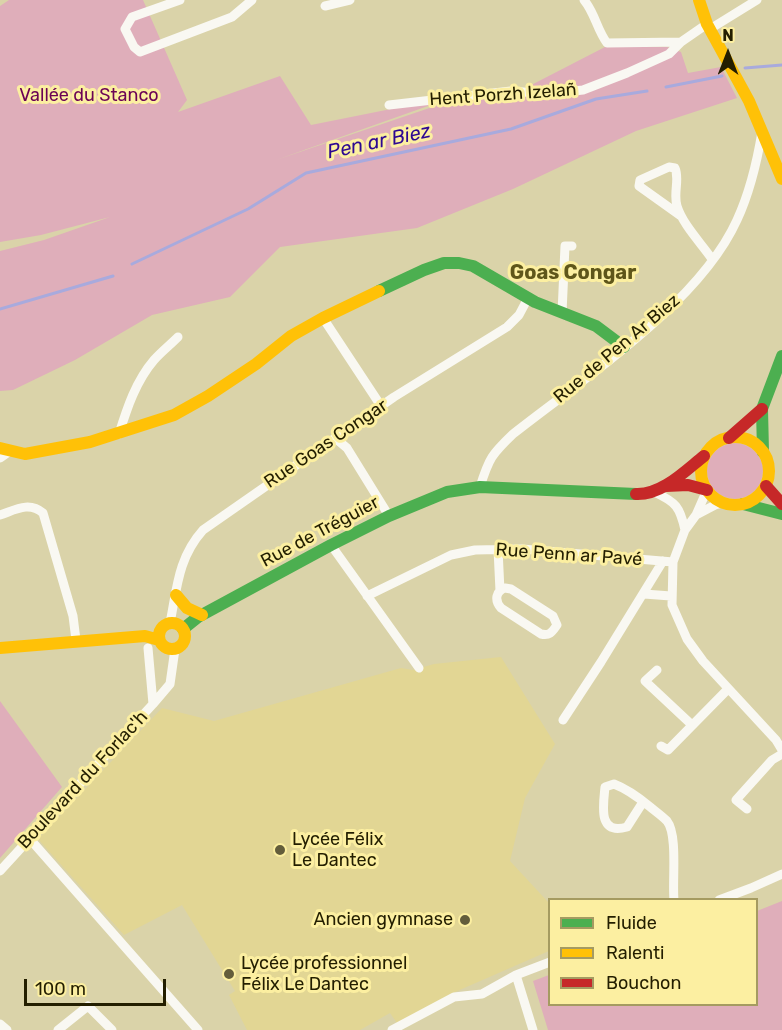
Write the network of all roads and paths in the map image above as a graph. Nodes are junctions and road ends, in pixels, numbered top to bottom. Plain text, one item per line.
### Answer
1 (180, 0) edge
2 (252, 0) edge
3 (350, 0) edge
4 (584, 0) edge
5 (699, 0) edge
6 (757, 0) edge
7 (325, 6) dead end
8 (709, 27) junction
9 (681, 42) junction
10 (389, 105) dead end
11 (762, 132) junction
12 (782, 179) edge
13 (681, 216) junction
14 (572, 246) dead end
15 (712, 259) junction
16 (528, 298) junction
17 (562, 312) junction
18 (323, 318) junction
19 (178, 337) dead end
20 (624, 347) junction
21 (782, 356) edge
22 (381, 406) junction
23 (762, 409) junction
24 (119, 434) junction
25 (334, 438) junction
26 (729, 438) junction
27 (3, 452) edge
28 (763, 452) junction
29 (704, 456) junction
30 (766, 486) junction
31 (480, 487) junction
32 (659, 489) junction
33 (707, 490) junction
34 (723, 503) junction
35 (743, 504) junction
36 (782, 504) edge
37 (782, 514) edge
38 (0, 515) edge
39 (696, 515) junction
40 (389, 516) junction
41 (685, 530) junction
42 (331, 545) junction
43 (498, 549) junction
44 (668, 561) junction
45 (500, 591) junction
46 (644, 594) junction
47 (176, 595) junction
48 (367, 596) junction
49 (671, 596) junction
50 (202, 615) junction
51 (170, 623) junction
52 (183, 628) junction
53 (76, 640) junction
54 (159, 640) junction
55 (0, 648) edge
56 (148, 648) dead end
57 (175, 649) junction
58 (419, 668) dead end
59 (657, 670) dead end
60 (728, 689) junction
61 (153, 704) dead end
62 (563, 720) dead end
63 (692, 724) junction
64 (661, 746) dead end
65 (782, 752) edge
66 (643, 802) junction
67 (747, 809) dead end
68 (29, 838) junction
69 (0, 871) edge
70 (782, 874) edge
71 (674, 898) edge
72 (724, 898) edge
73 (548, 962) edge
74 (516, 975) junction
75 (0, 1024) edge
76 (7, 1030) edge
77 (60, 1030) edge
78 (112, 1030) edge
79 (198, 1030) edge
80 (392, 1030) edge
81 (533, 1030) edge

1 - 2 street
3 - 7 street
4 - 9 street
5 - 8 main road
6 - 8 street, Hent Porzh Izelañ
8 - 9 street, Hent Porzh Izelañ
8 - 11 main road
9 - 10 street, Hent Porzh Izelañ
11 - 12 main road
11 - 15 street, Rue de Pen Ar Biez
13 - 13 street
13 - 15 street
14 - 17 street
15 - 20 street, Rue de Pen Ar Biez
16 - 17 main road
16 - 18 main road
16 - 22 street, Rue Goas Congar
17 - 20 main road
18 - 22 street
18 - 24 main road
19 - 24 street
20 - 31 street, Rue de Pen Ar Biez
21 - 23 main road
22 - 25 street, Rue Goas Congar
23 - 26 main road
23 - 28 main road
24 - 27 main road
25 - 40 street
25 - 47 street, Rue Goas Congar
26 - 28 main road
26 - 29 main road
28 - 30 main road
29 - 32 main road
29 - 33 main road
30 - 35 main road
30 - 36 main road
31 - 32 main road, Rue de Tréguier
31 - 40 main road, Rue de Tréguier
32 - 33 main road, Rue de Tréguier
32 - 41 street
33 - 34 main road
33 - 39 street
34 - 35 main road
34 - 39 street
35 - 37 main road
38 - 53 street
39 - 41 street
40 - 42 main road, Rue de Tréguier
41 - 44 street
42 - 48 street
42 - 50 main road, Rue de Tréguier
43 - 44 street, Rue Penn ar Pavé
43 - 45 street
43 - 48 street, Rue Penn ar Pavé
44 - 46 street
44 - 49 street
45 - 45 street
46 - 49 street
46 - 62 street
47 - 50 main road
47 - 51 street, Rue Goas Congar
48 - 58 street
49 - 60 street
50 - 52 main road, Rue de Tréguier
51 - 52 main road
51 - 54 main road
52 - 57 main road
53 - 54 main road
53 - 55 main road
54 - 57 main road
56 - 68 street, Boulevard du Forlac'h
57 - 61 street, Boulevard du Forlac'h
59 - 63 street
60 - 63 street
60 - 65 street
63 - 64 street
65 - 67 street
66 - 66 street
66 - 71 street
68 - 69 street, Boulevard du Forlac'h
68 - 79 street
70 - 72 street
73 - 74 street
74 - 80 street
74 - 81 street
75 - 76 street
77 - 78 street

